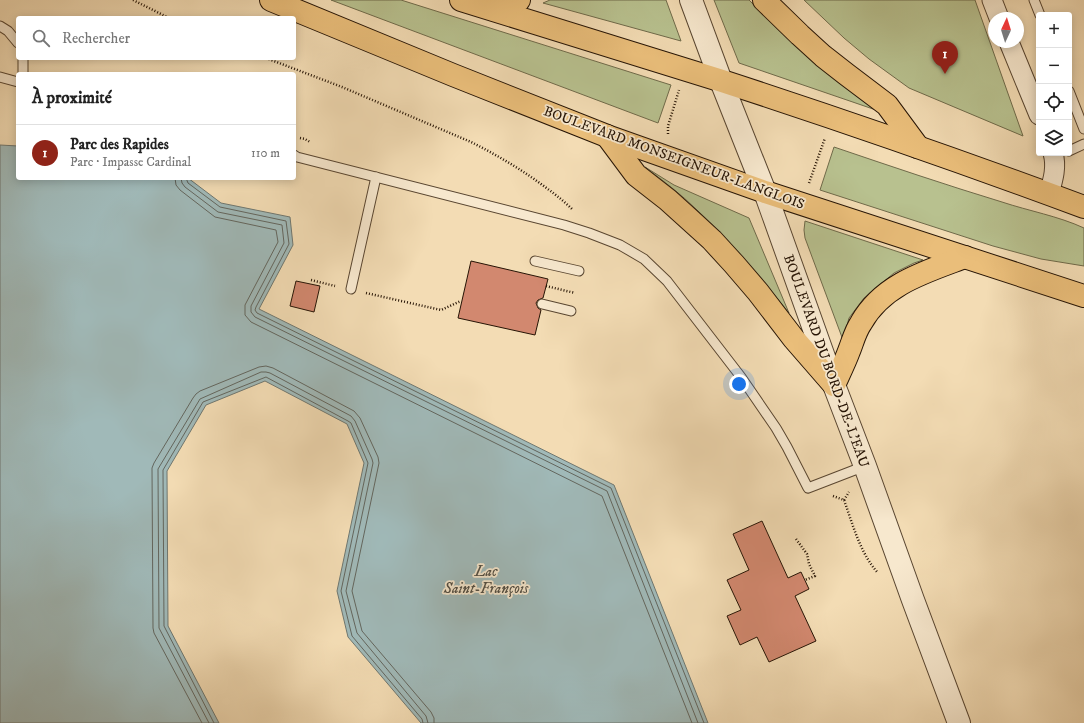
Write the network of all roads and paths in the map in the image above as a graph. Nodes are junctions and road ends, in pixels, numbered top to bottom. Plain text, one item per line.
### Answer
1 (133, 0) edge
2 (271, 0) edge
3 (461, 0) edge
4 (519, 0) edge
5 (692, 0) edge
6 (764, 0) edge
7 (992, 0) edge
8 (1034, 0) edge
9 (495, 10) junction
10 (997, 12) edge
11 (1039, 12) edge
12 (165, 16) edge
13 (0, 26) edge
14 (16, 41) edge
15 (1011, 48) edge
16 (23, 60) edge
17 (271, 60) edge
18 (23, 72) edge
19 (0, 77) edge
20 (16, 81) edge
21 (721, 81) junction
22 (679, 90) dead end
23 (1072, 100) edge
24 (1036, 108) edge
25 (668, 126) dead end
26 (1084, 130) edge
27 (607, 136) junction
28 (823, 143) dead end
29 (1084, 144) edge
30 (918, 147) junction
31 (1072, 148) edge
32 (296, 156) edge
33 (1057, 156) edge
34 (376, 177) junction
35 (809, 184) dead end
36 (765, 192) junction
37 (1049, 194) junction
38 (1084, 207) edge
39 (576, 213) dead end
40 (965, 257) junction
41 (535, 261) dead end
42 (579, 271) dead end
43 (312, 280) dead end
44 (546, 286) dead end
45 (351, 289) junction
46 (575, 293) dead end
47 (1084, 296) edge
48 (462, 301) dead end
49 (542, 304) dead end
50 (572, 311) dead end
51 (834, 385) junction
52 (865, 466) junction
53 (808, 488) junction
54 (796, 539) dead end
55 (878, 574) dead end
56 (805, 580) dead end
57 (959, 723) edge

1 - 12 path
2 - 27 highway, BOULEVARD MONSEIGNEUR-LANGLOIS
3 - 9 highway
4 - 9 highway
5 - 21 street, BOULEVARD DU BORD-DE-L'EAU
6 - 30 highway
7 - 10 street
8 - 11 lane
9 - 21 highway
13 - 14 lane
15 - 24 street
16 - 18 lane
17 - 39 path
19 - 20 lane
21 - 30 highway
21 - 36 street, BOULEVARD DU BORD-DE-L'EAU
22 - 25 path
23 - 26 lane
27 - 36 highway, BOULEVARD MONSEIGNEUR-LANGLOIS
27 - 51 highway
28 - 35 path
29 - 31 lane
30 - 37 highway
32 - 34 lane
33 - 37 street
34 - 45 lane
34 - 53 lane
36 - 40 highway, BOULEVARD MONSEIGNEUR-LANGLOIS
36 - 51 street, BOULEVARD DU BORD-DE-L'EAU
37 - 38 highway
40 - 47 highway, BOULEVARD MONSEIGNEUR-LANGLOIS
40 - 51 highway
41 - 42 lane
43 - 45 path
44 - 46 path
45 - 48 path
49 - 50 lane
51 - 52 street, BOULEVARD DU BORD-DE-L'EAU
52 - 53 lane
52 - 57 street, BOULEVARD DU BORD-DE-L'EAU
53 - 55 path
54 - 56 path

